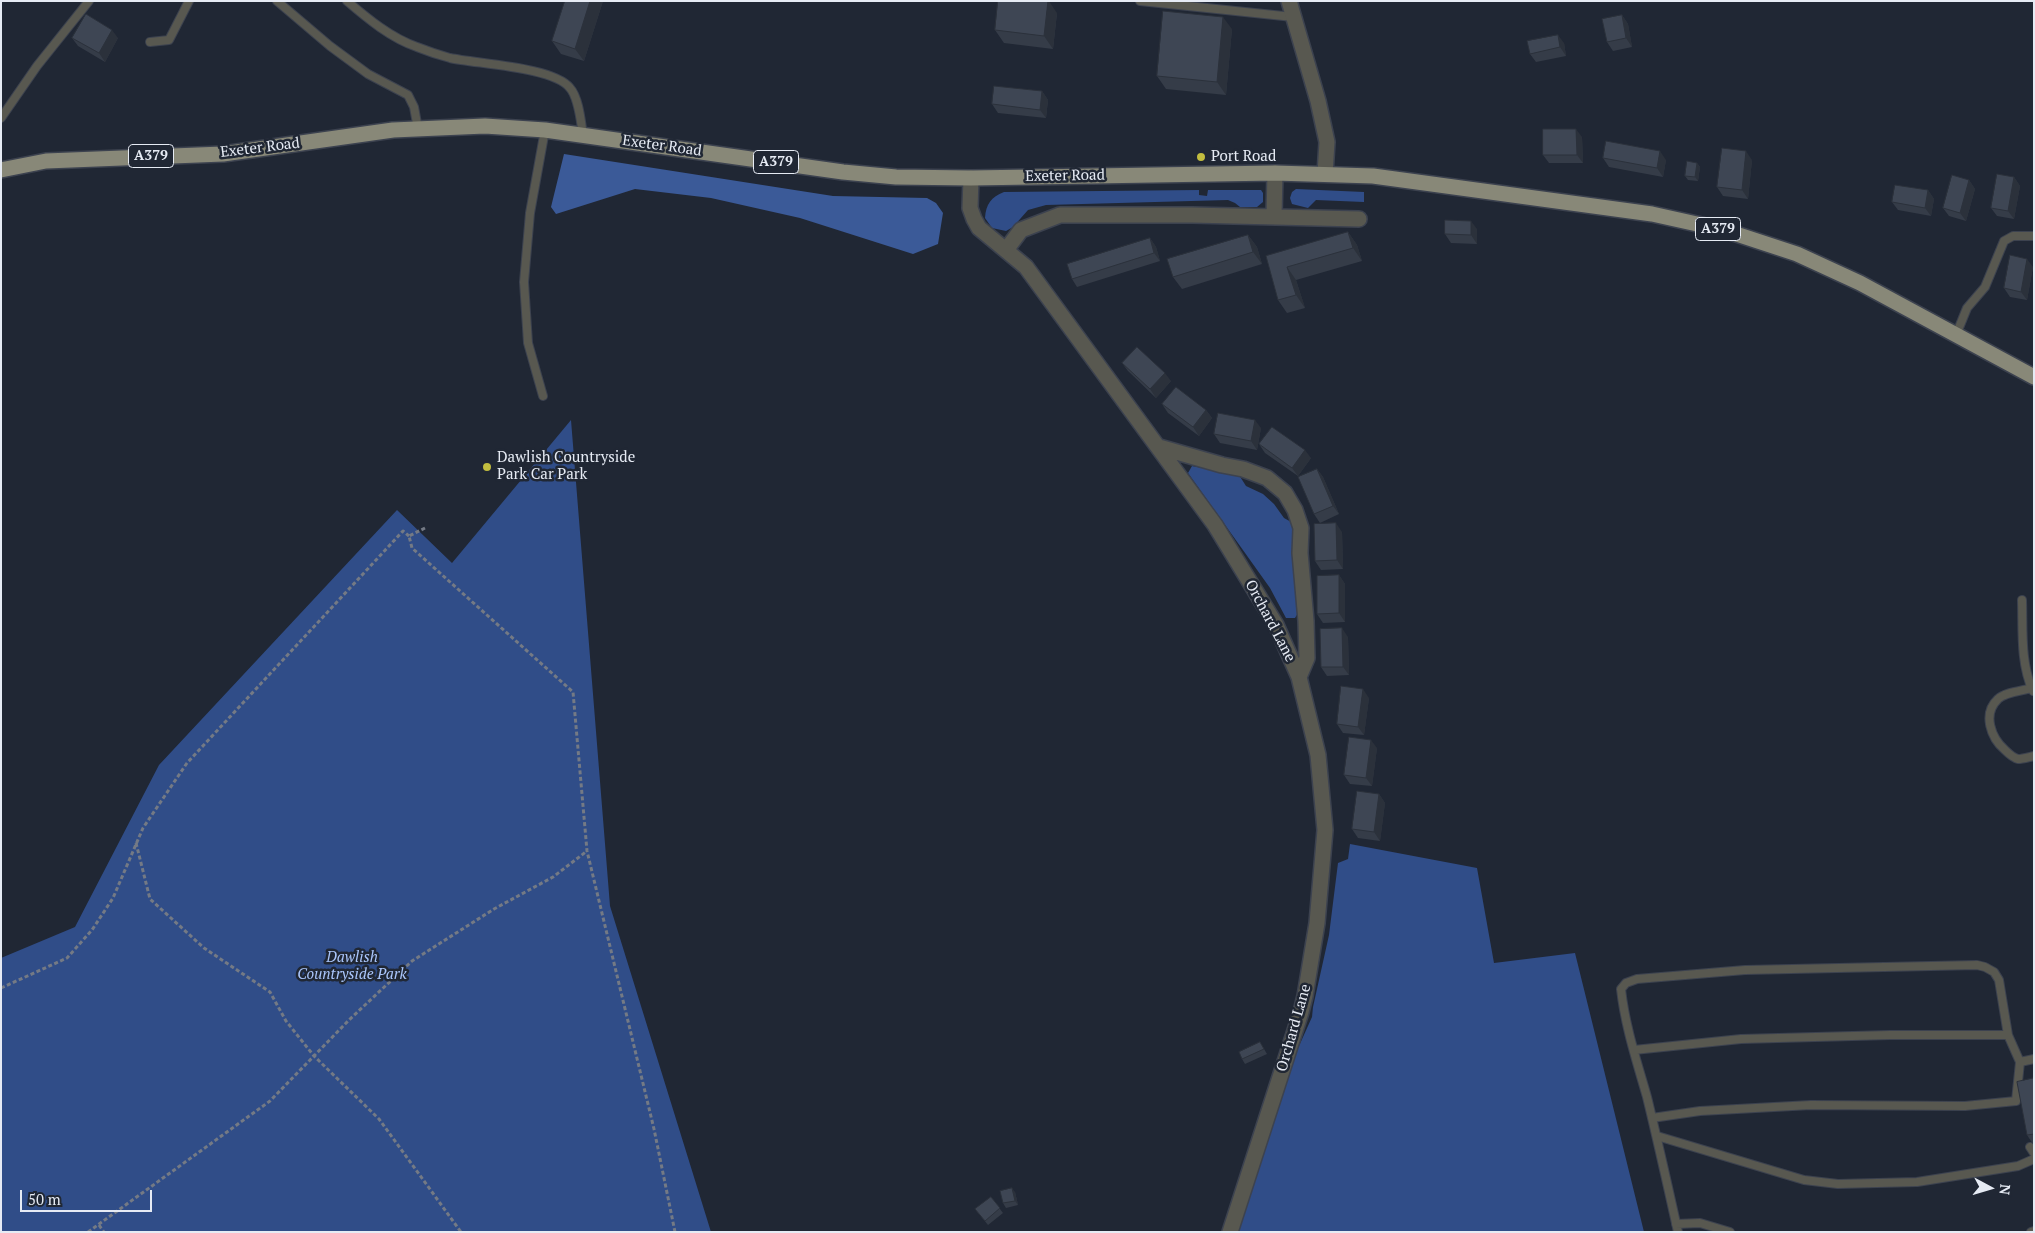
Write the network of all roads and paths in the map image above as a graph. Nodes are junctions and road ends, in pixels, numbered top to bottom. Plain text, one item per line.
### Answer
1 (89, 1) edge
2 (189, 1) edge
3 (277, 1) edge
4 (347, 1) edge
5 (1140, 1) edge
6 (1289, 1) edge
7 (1293, 17) junction
8 (150, 42) dead end
9 (1, 118) edge
10 (418, 129) junction
11 (545, 130) junction
12 (583, 136) junction
13 (1, 170) edge
14 (1275, 173) junction
15 (1325, 174) junction
16 (971, 178) junction
17 (1274, 216) junction
18 (1359, 219) dead end
19 (2034, 236) edge
20 (1006, 250) junction
21 (1956, 334) junction
22 (2034, 377) edge
23 (543, 396) dead end
24 (1159, 447) junction
25 (425, 528) dead end
26 (410, 536) junction
27 (2022, 600) dead end
28 (1299, 677) junction
29 (2033, 690) edge
30 (2034, 756) edge
31 (136, 843) junction
32 (587, 851) junction
33 (1, 988) edge
34 (2008, 1035) junction
35 (1634, 1050) junction
36 (314, 1056) junction
37 (2034, 1059) edge
38 (2020, 1062) junction
39 (1652, 1118) junction
40 (1657, 1136) junction
41 (2034, 1159) edge
42 (99, 1225) junction
43 (1677, 1228) edge
44 (88, 1232) edge
45 (104, 1232) edge
46 (461, 1232) edge
47 (675, 1232) edge
48 (1230, 1232) edge
49 (1730, 1232) edge

1 - 9 lane
2 - 8 lane
3 - 10 lane
4 - 12 lane
5 - 7 lane
6 - 7 street
7 - 15 street
10 - 11 main road, Exeter Road / A379
10 - 13 main road, Exeter Road / A379
11 - 12 main road, Exeter Road / A379
11 - 23 lane
12 - 16 main road, Exeter Road / A379
14 - 15 main road, Exeter Road / A379
14 - 16 main road, Exeter Road / A379
14 - 17 street
15 - 21 main road, A379
16 - 20 street, Orchard Lane
17 - 18 street
17 - 20 street
19 - 21 lane
20 - 24 street, Orchard Lane
21 - 22 main road, A379
24 - 28 street, Orchard Lane
24 - 28 street
25 - 26 path
26 - 31 path
26 - 32 path
27 - 29 lane
28 - 48 street, Orchard Lane
29 - 30 lane
31 - 33 path
31 - 36 path
32 - 36 path
32 - 47 path
34 - 35 lane
34 - 35 lane
34 - 38 lane
35 - 39 lane
36 - 42 path
36 - 46 path
37 - 38 lane
38 - 39 lane
39 - 40 lane
40 - 41 lane
40 - 43 lane
42 - 44 path
42 - 45 path
43 - 49 lane

